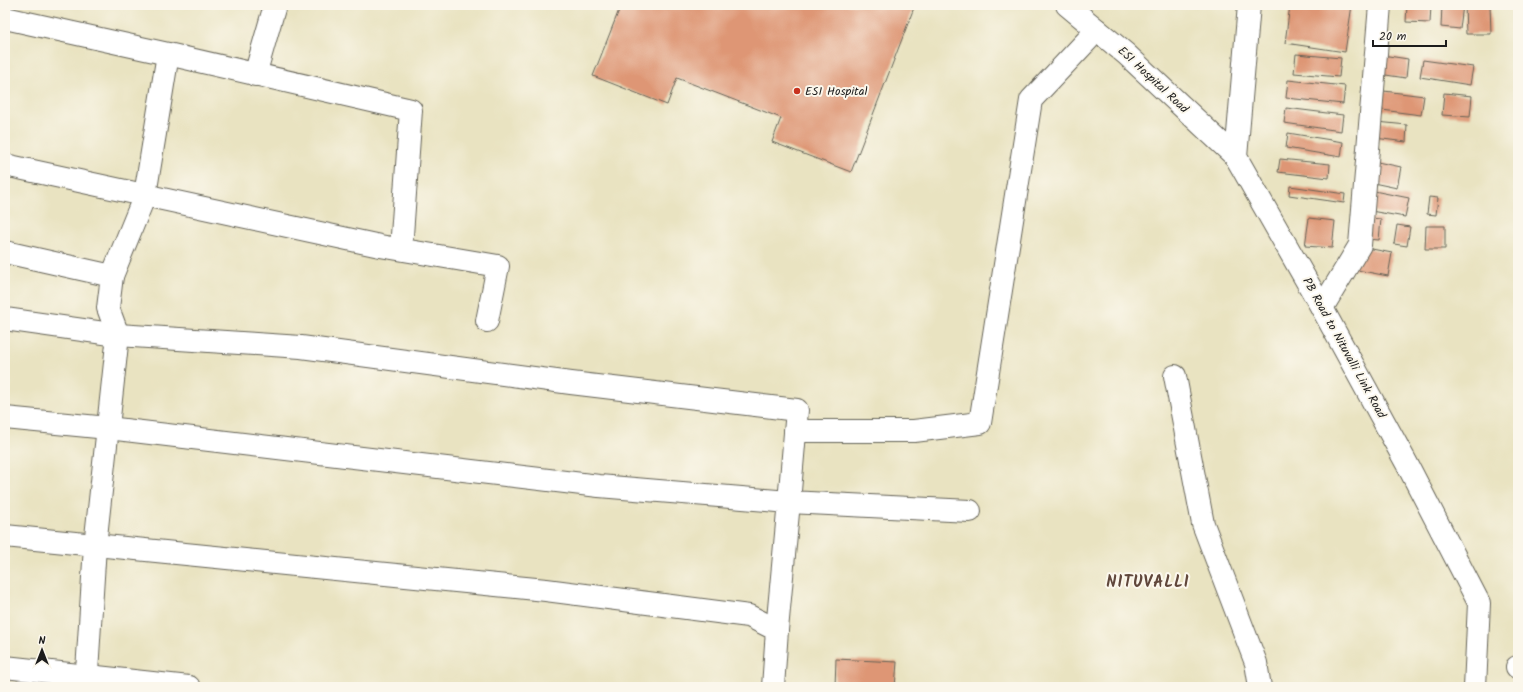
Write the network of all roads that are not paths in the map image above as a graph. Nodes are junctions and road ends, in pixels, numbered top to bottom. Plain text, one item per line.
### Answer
1 (275, 5) edge
2 (1067, 5) edge
3 (1249, 5) edge
4 (1380, 5) edge
5 (5, 18) edge
6 (1097, 30) junction
7 (168, 54) junction
8 (255, 75) junction
9 (1236, 157) junction
10 (5, 165) edge
11 (145, 195) junction
12 (401, 249) junction
13 (5, 252) edge
14 (112, 276) junction
15 (1322, 308) junction
16 (5, 319) edge
17 (487, 321) dead end
18 (118, 335) junction
19 (1175, 376) dead end
20 (5, 418) edge
21 (108, 428) junction
22 (795, 431) junction
23 (789, 502) junction
24 (970, 511) dead end
25 (5, 536) edge
26 (94, 546) junction
27 (777, 630) junction
28 (5, 667) edge
29 (87, 681) edge
30 (189, 687) edge
31 (773, 687) edge
32 (1260, 687) edge
33 (1475, 687) edge

1 - 8 street
2 - 6 street, ESI Hospital Road
3 - 9 street
4 - 15 street
5 - 7 street
6 - 9 street, ESI Hospital Road
6 - 22 street
7 - 8 street
7 - 11 street
8 - 12 street
9 - 15 street, PB Road to Nituvalli Link Road
10 - 11 street
11 - 12 street
11 - 14 street
12 - 17 street
13 - 14 street
14 - 18 street
15 - 33 street, PB Road to Nituvalli Link Road
16 - 18 street
18 - 21 street
18 - 22 street
19 - 32 street
20 - 21 street
21 - 23 street
21 - 26 street
22 - 23 street
23 - 24 street
23 - 27 street
25 - 26 street
26 - 27 street
26 - 29 street
27 - 31 street
28 - 29 street
29 - 30 street

